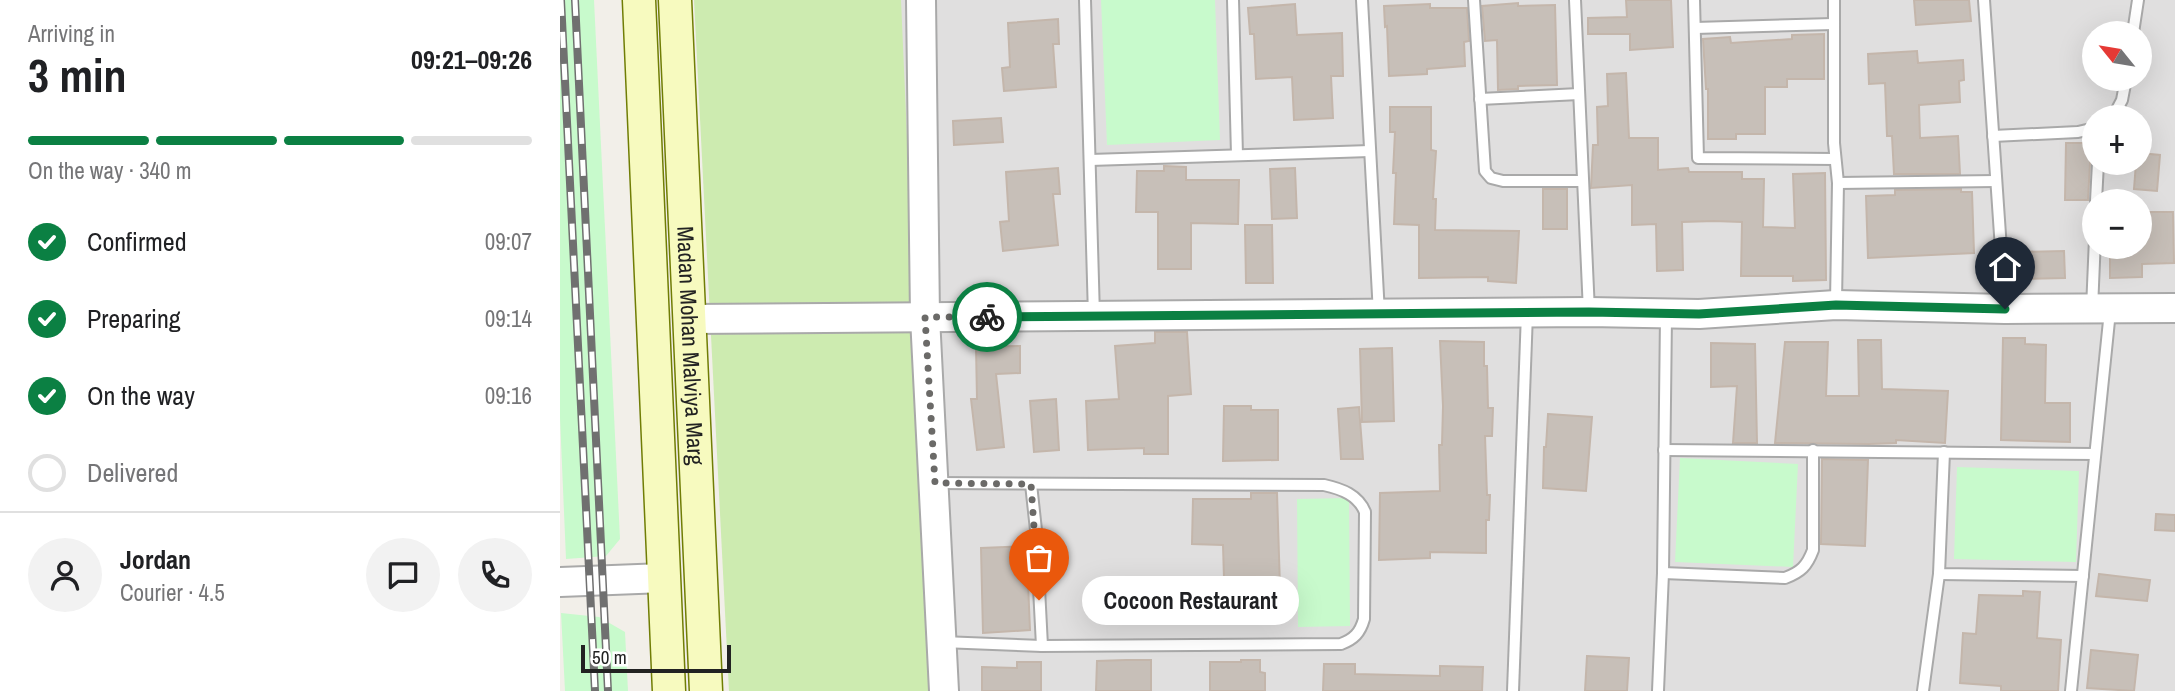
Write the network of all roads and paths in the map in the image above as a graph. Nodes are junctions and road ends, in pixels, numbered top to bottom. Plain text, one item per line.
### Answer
1 (639, 0) edge
2 (675, 0) edge
3 (921, 0) edge
4 (1085, 0) edge
5 (1233, 0) edge
6 (1362, 0) edge
7 (1474, 0) edge
8 (1575, 0) edge
9 (1694, 0) edge
10 (1834, 0) edge
11 (1984, 0) edge
12 (2138, 0) edge
13 (2135, 21) edge
14 (1833, 24) junction
15 (1695, 28) junction
16 (1579, 94) junction
17 (1480, 99) junction
18 (2082, 131) edge
19 (1993, 136) junction
20 (1370, 150) junction
21 (1237, 155) junction
22 (1835, 159) junction
23 (1090, 160) junction
24 (1583, 181) junction
25 (1996, 181) junction
26 (1838, 183) junction
27 (2097, 259) edge
28 (1836, 305) junction
29 (2101, 308) junction
30 (2175, 308) edge
31 (2005, 309) junction
32 (1589, 312) junction
33 (1527, 313) junction
34 (1379, 314) junction
35 (1666, 314) junction
36 (1094, 316) junction
37 (925, 317) junction
38 (689, 319) junction
39 (1664, 450) junction
40 (1814, 450) junction
41 (1944, 452) junction
42 (2095, 454) junction
43 (935, 483) junction
44 (1031, 484) junction
45 (1663, 573) junction
46 (1939, 574) junction
47 (2083, 576) junction
48 (664, 578) junction
49 (562, 582) edge
50 (940, 642) junction
51 (1042, 646) junction
52 (669, 691) edge
53 (706, 691) edge
54 (944, 691) edge
55 (1513, 691) edge
56 (1658, 691) edge
57 (1923, 691) edge
58 (2071, 691) edge

1 - 48 main road, Madan Mohan Malviya Marg
2 - 38 main road, Madan Mohan Malviya Marg
3 - 37 street
4 - 23 lane
5 - 21 lane
6 - 20 lane
7 - 17 lane
8 - 16 lane
9 - 15 lane
10 - 14 lane
11 - 19 lane
12 - 13 lane
14 - 15 lane
14 - 22 lane
15 - 22 lane
16 - 17 lane
16 - 24 lane
17 - 24 lane
18 - 19 lane
19 - 25 lane
20 - 21 lane
20 - 34 lane
21 - 23 lane
22 - 26 lane
23 - 36 lane
24 - 32 lane
25 - 26 lane
25 - 31 lane
26 - 28 lane
27 - 29 lane
28 - 31 street
28 - 35 street
29 - 30 street
29 - 31 street
29 - 42 lane
32 - 33 street
32 - 35 street
33 - 34 street
33 - 55 lane
34 - 36 street
35 - 39 lane
36 - 37 street
37 - 38 street
37 - 43 street
38 - 53 main road, Madan Mohan Malviya Marg
39 - 40 lane
39 - 45 lane
40 - 41 lane
40 - 45 lane
41 - 42 lane
41 - 46 lane
42 - 47 lane
43 - 44 lane
43 - 50 street
44 - 51 lane
44 - 51 lane
45 - 56 lane
46 - 47 lane
46 - 57 lane
47 - 58 lane
48 - 49 street
48 - 52 main road, Madan Mohan Malviya Marg
50 - 51 lane
50 - 54 street

